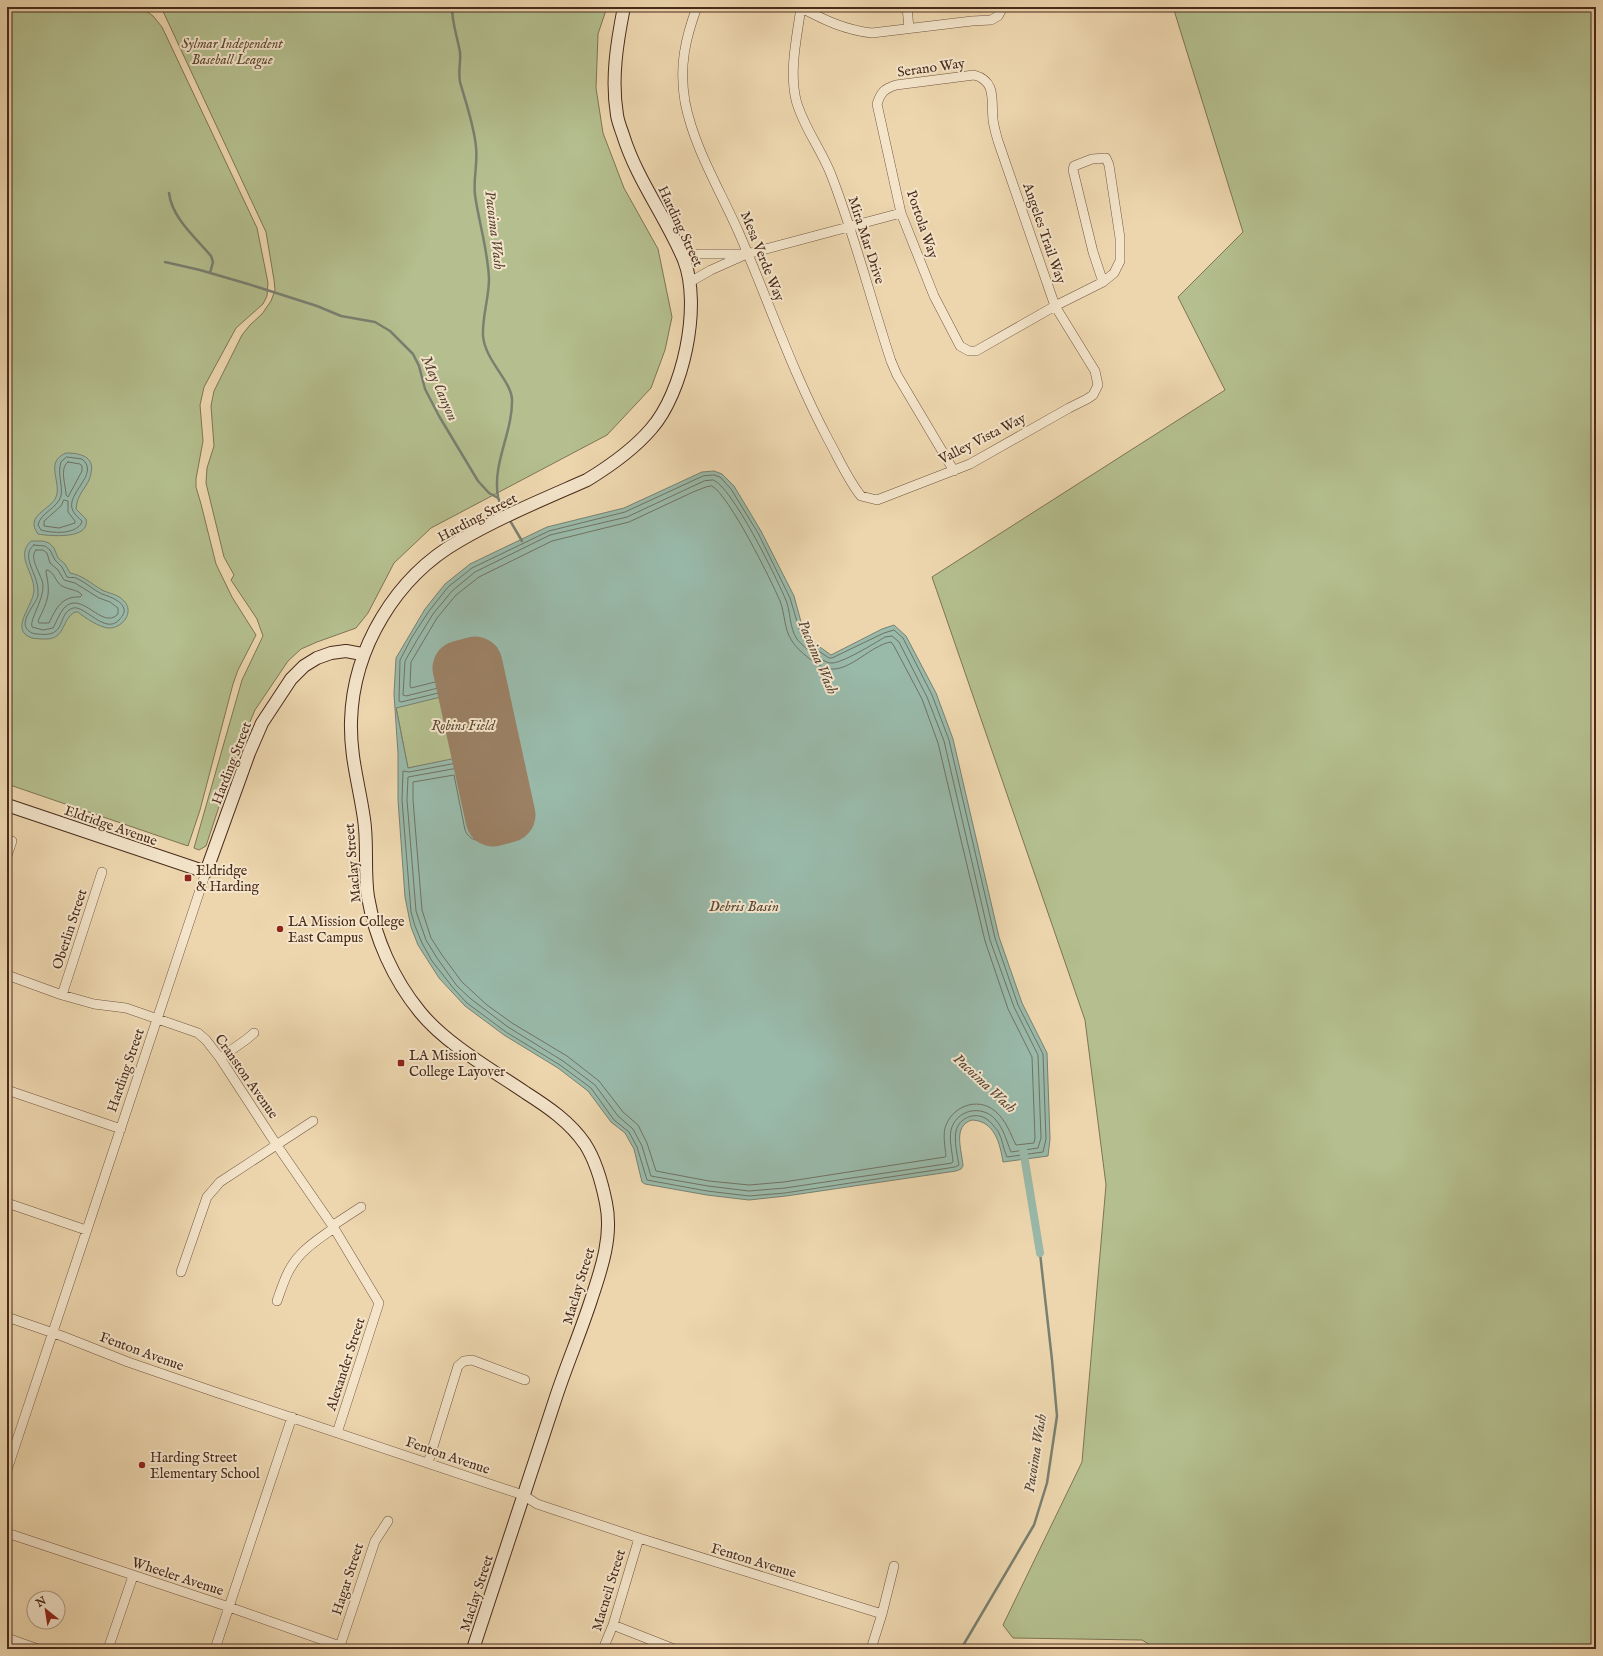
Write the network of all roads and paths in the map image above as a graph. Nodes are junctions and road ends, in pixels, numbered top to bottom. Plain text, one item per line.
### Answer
1 (624, 7) edge
2 (697, 7) edge
3 (801, 7) edge
4 (907, 7) edge
5 (1003, 7) edge
6 (909, 28) junction
7 (987, 82) joint
8 (880, 96) joint
9 (901, 213) junction
10 (849, 227) junction
11 (747, 254) junction
12 (683, 259) junction
13 (690, 282) junction
14 (1103, 282) junction
15 (1055, 306) junction
16 (1098, 385) joint
17 (954, 471) junction
18 (870, 499) joint
19 (362, 654) junction
20 (7, 805) edge
21 (12, 841) dead end
22 (7, 856) edge
23 (102, 872) dead end
24 (206, 872) junction
25 (7, 975) edge
26 (62, 995) junction
27 (158, 1019) junction
28 (254, 1033) dead end
29 (220, 1058) junction
30 (7, 1090) edge
31 (313, 1121) dead end
32 (121, 1129) junction
33 (276, 1144) junction
34 (7, 1203) edge
35 (361, 1207) dead end
36 (333, 1227) junction
37 (86, 1230) junction
38 (181, 1272) dead end
39 (277, 1301) dead end
40 (379, 1303) joint
41 (7, 1317) edge
42 (53, 1332) junction
43 (525, 1380) dead end
44 (292, 1418) junction
45 (337, 1433) junction
46 (428, 1463) junction
47 (7, 1470) edge
48 (523, 1495) junction
49 (388, 1521) dead end
50 (7, 1533) edge
51 (638, 1538) junction
52 (894, 1566) dead end
53 (132, 1576) junction
54 (229, 1607) junction
55 (882, 1614) junction
56 (612, 1625) junction
57 (7, 1638) edge
58 (339, 1648) edge
59 (38, 1649) edge
60 (108, 1649) edge
61 (215, 1649) edge
62 (473, 1649) edge
63 (604, 1649) edge
64 (674, 1649) edge
65 (871, 1649) edge

1 - 12 street, Harding Street
2 - 11 street, Mesa Verde Way
3 - 6 street
3 - 10 street, Mira Mar Drive
4 - 6 street
5 - 6 street
7 - 8 street, Serano Way
7 - 15 street, Angeles Trail Way
8 - 9 street, Portola Way
9 - 10 street
9 - 15 street, Portola Way
10 - 11 street
10 - 17 street, Mira Mar Drive
11 - 12 street
11 - 13 street
11 - 18 street, Mesa Verde Way
12 - 13 street, Harding Street
13 - 19 street, Harding Street
14 - 14 street
14 - 15 street
15 - 16 street, Angeles Trail Way
16 - 17 street, Valley Vista Way
17 - 18 street, Valley Vista Way
19 - 24 street, Harding Street
19 - 48 street, Maclay Street
20 - 24 street, Eldridge Avenue
21 - 22 street
23 - 26 street, Oberlin Street
24 - 27 street, Harding Street
25 - 26 street, Cranston Avenue
26 - 27 street, Cranston Avenue
27 - 29 street, Cranston Avenue
27 - 32 street, Harding Street
28 - 29 street
29 - 33 street, Cranston Avenue
30 - 32 street
31 - 33 street
32 - 37 street, Harding Street
33 - 36 street, Cranston Avenue
33 - 38 street
34 - 37 street
35 - 36 street
36 - 39 street
36 - 40 street, Cranston Avenue
37 - 42 street, Harding Street
40 - 45 street, Alexander Street
41 - 42 street, Fenton Avenue
42 - 44 street, Fenton Avenue
42 - 47 street, Harding Street
43 - 46 street
44 - 45 street, Fenton Avenue
44 - 54 street
45 - 46 street, Fenton Avenue
46 - 48 street, Fenton Avenue
48 - 51 street, Fenton Avenue
48 - 62 street, Maclay Street
49 - 58 street, Hagar Street
50 - 53 street, Wheeler Avenue
51 - 55 street, Fenton Avenue
51 - 56 street, Macneil Street
52 - 55 street
53 - 54 street, Wheeler Avenue
53 - 60 street
54 - 58 street, Wheeler Avenue
54 - 61 street
55 - 65 street
56 - 63 street, Macneil Street
56 - 64 street
57 - 59 street

